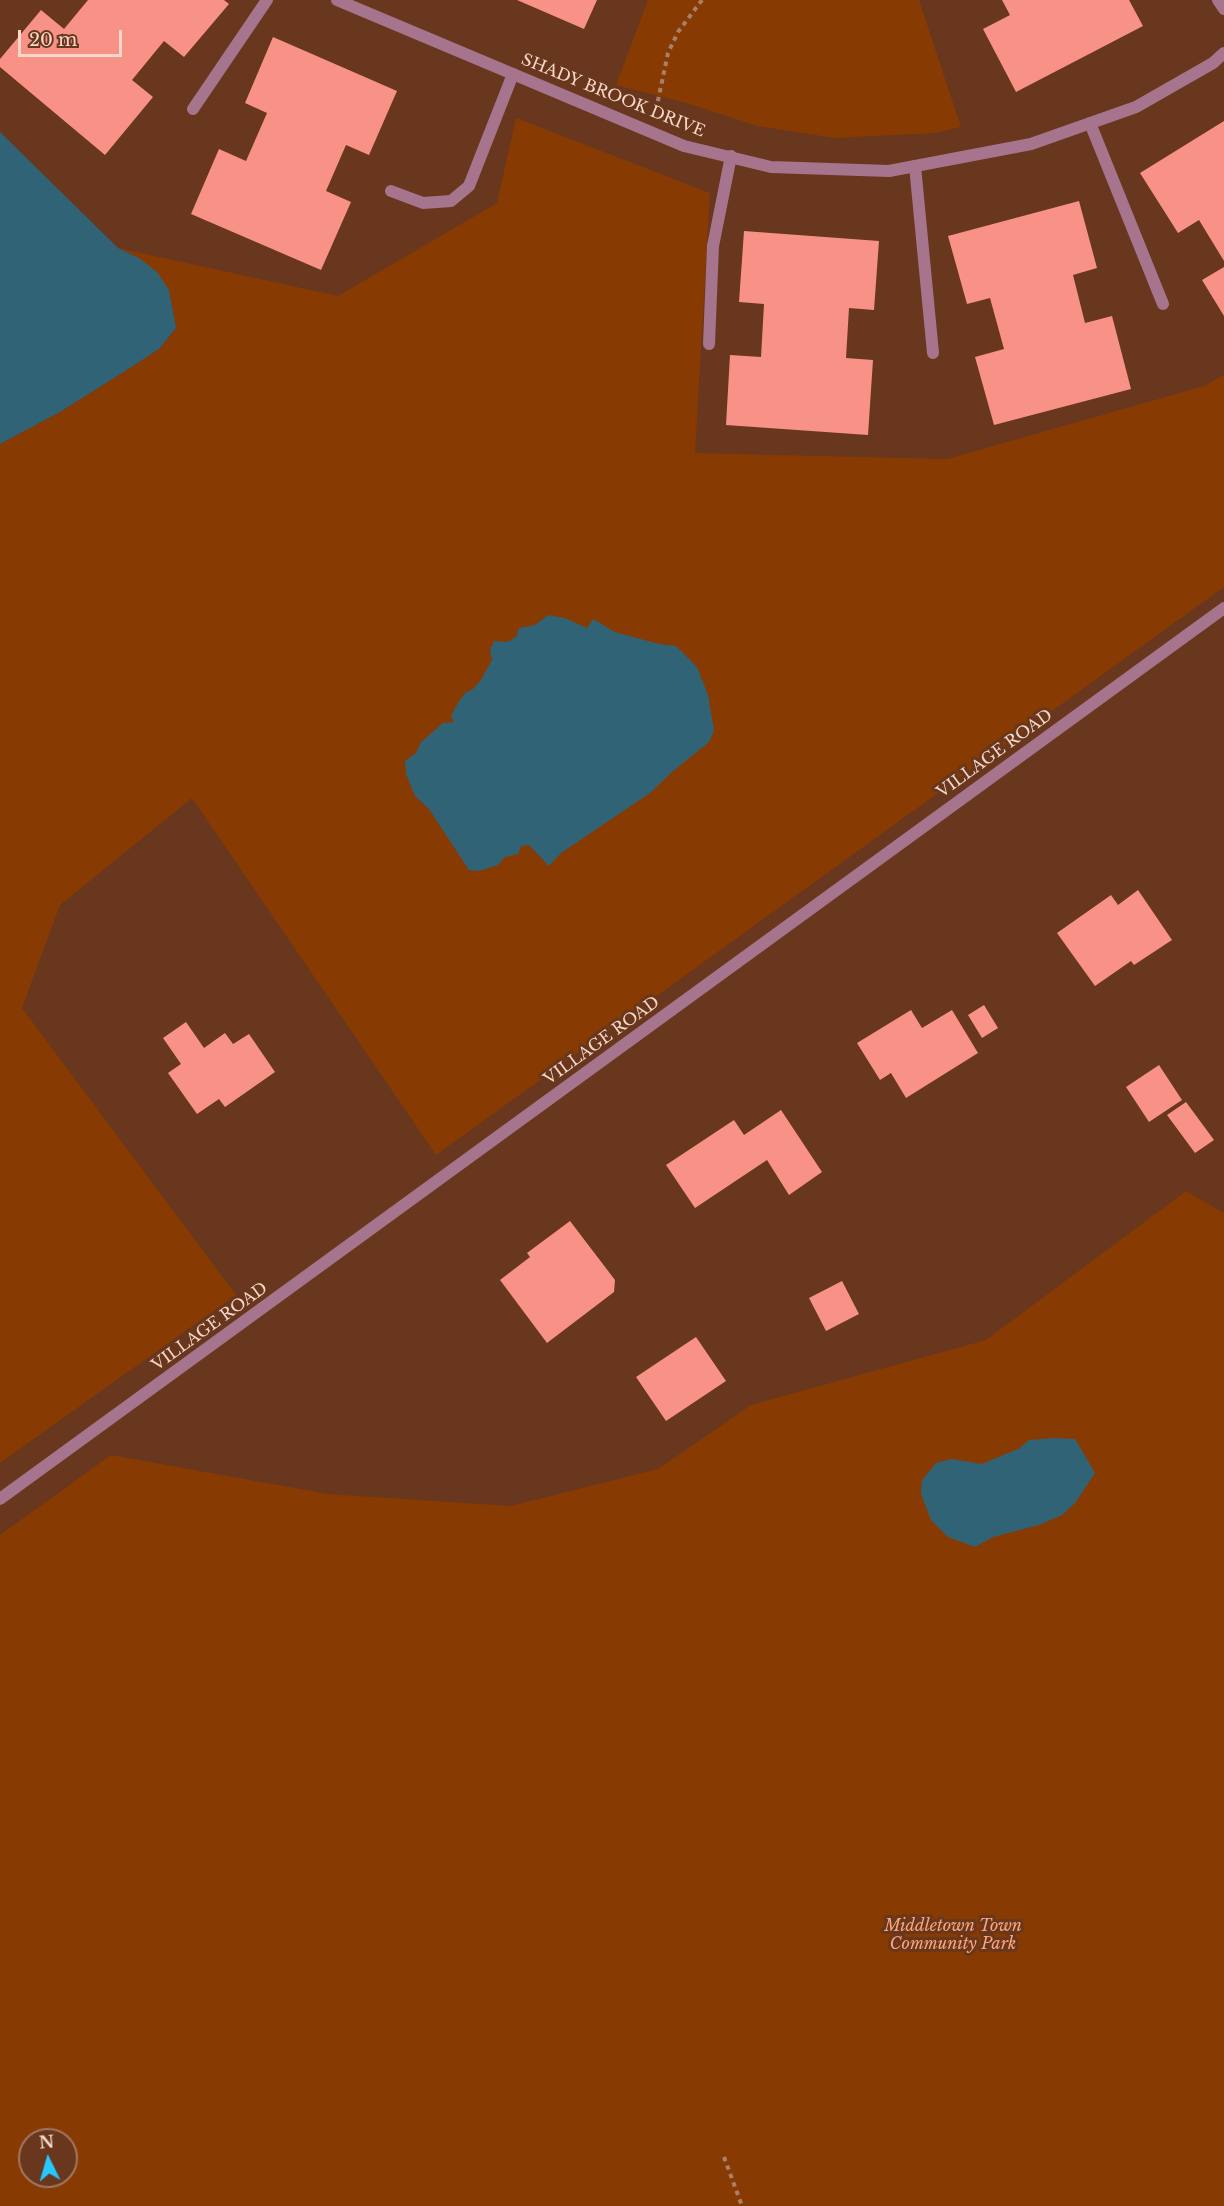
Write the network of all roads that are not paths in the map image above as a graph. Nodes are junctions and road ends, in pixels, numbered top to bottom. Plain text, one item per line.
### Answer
1 (267, 0) edge
2 (337, 0) edge
3 (1218, 0) edge
4 (1224, 9) edge
5 (1224, 53) edge
6 (513, 74) junction
7 (193, 109) dead end
8 (1090, 123) junction
9 (731, 156) junction
10 (915, 166) junction
11 (391, 191) dead end
12 (1163, 304) dead end
13 (709, 344) dead end
14 (933, 353) dead end
15 (1224, 608) edge
16 (0, 1499) edge

1 - 7 street
2 - 6 street, SHADY BROOK DRIVE
3 - 4 street
5 - 8 street, SHADY BROOK DRIVE
6 - 9 street, SHADY BROOK DRIVE
6 - 11 street
8 - 10 street, SHADY BROOK DRIVE
8 - 12 street
9 - 10 street, SHADY BROOK DRIVE
9 - 13 street
10 - 14 street
15 - 16 street, VILLAGE ROAD

